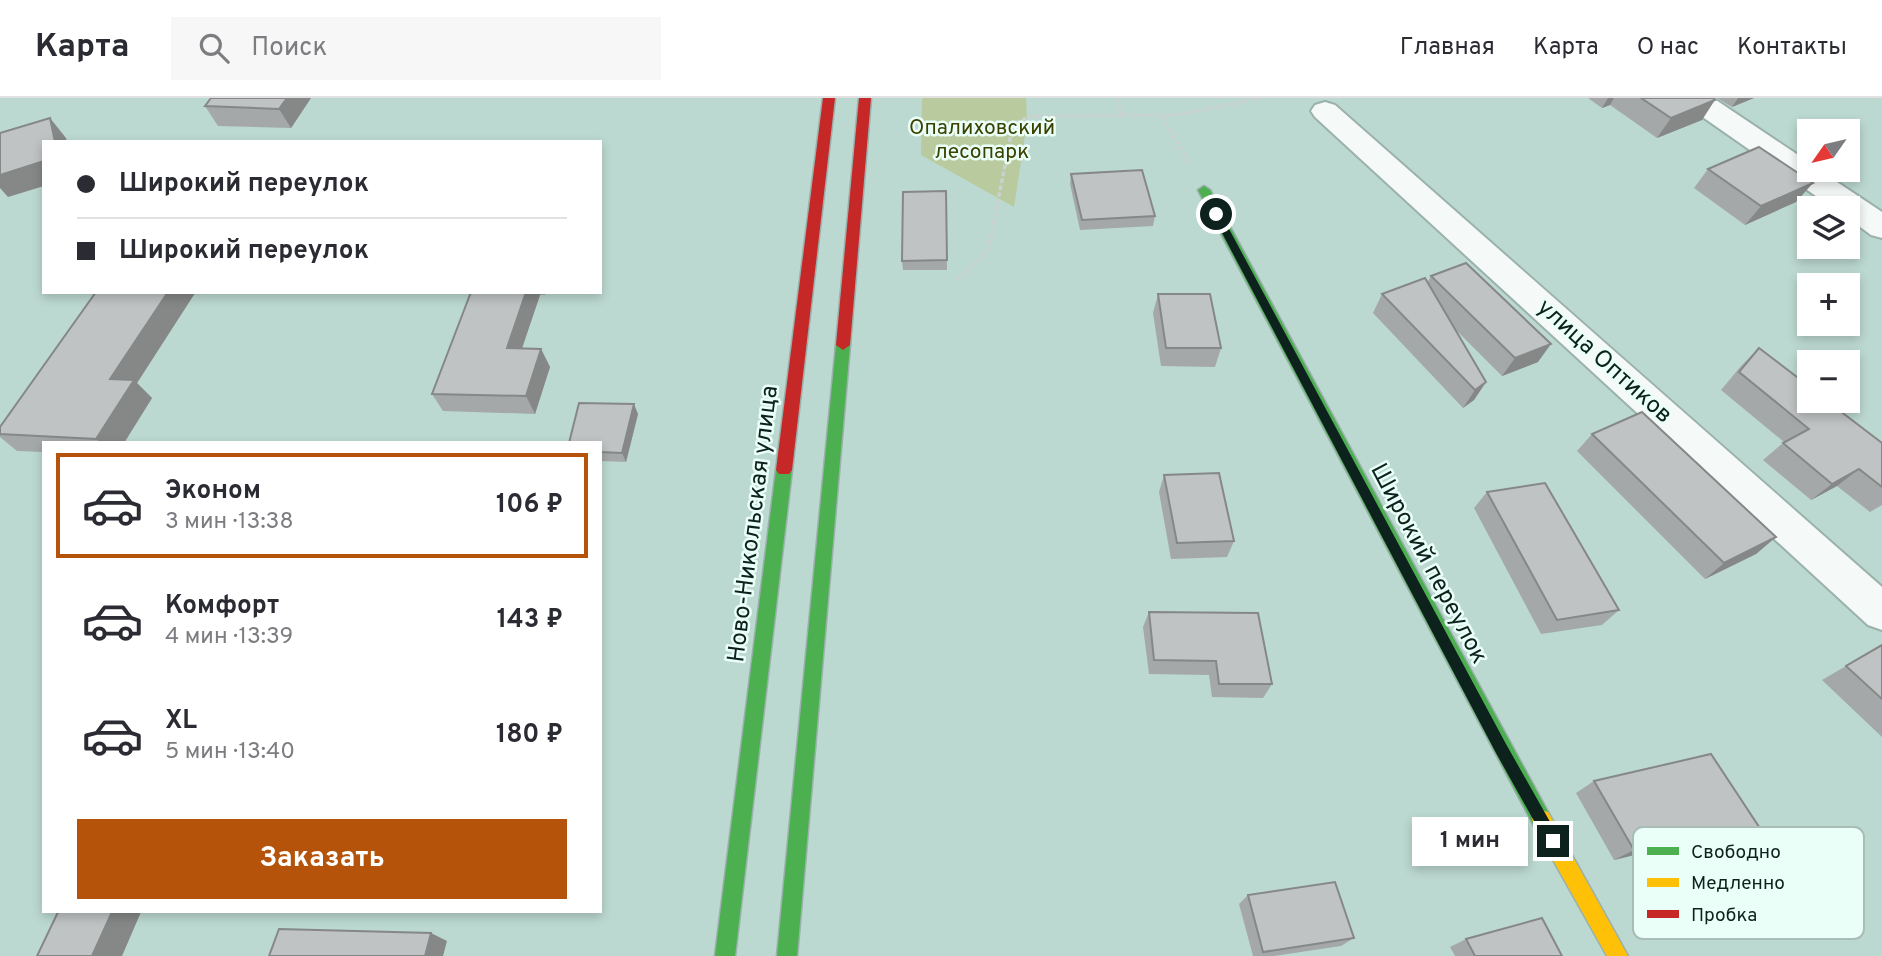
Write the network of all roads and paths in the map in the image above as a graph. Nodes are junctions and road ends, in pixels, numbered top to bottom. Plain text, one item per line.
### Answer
1 (829, 98) edge
2 (865, 98) edge
3 (1116, 98) edge
4 (1261, 98) edge
5 (1694, 98) edge
6 (1325, 111) dead end
7 (1122, 115) junction
8 (1161, 115) junction
9 (1203, 190) joint
10 (1882, 227) edge
11 (957, 279) dead end
12 (1882, 612) edge
13 (725, 956) edge
14 (788, 956) edge
15 (1618, 956) edge

1 - 13 main road, Ново-Никольская улица
2 - 14 main road
3 - 7 path
4 - 8 path
5 - 10 street
6 - 12 street, улица Оптиков
7 - 8 path
7 - 11 path
8 - 9 path
9 - 15 main road, Широкий переулок

